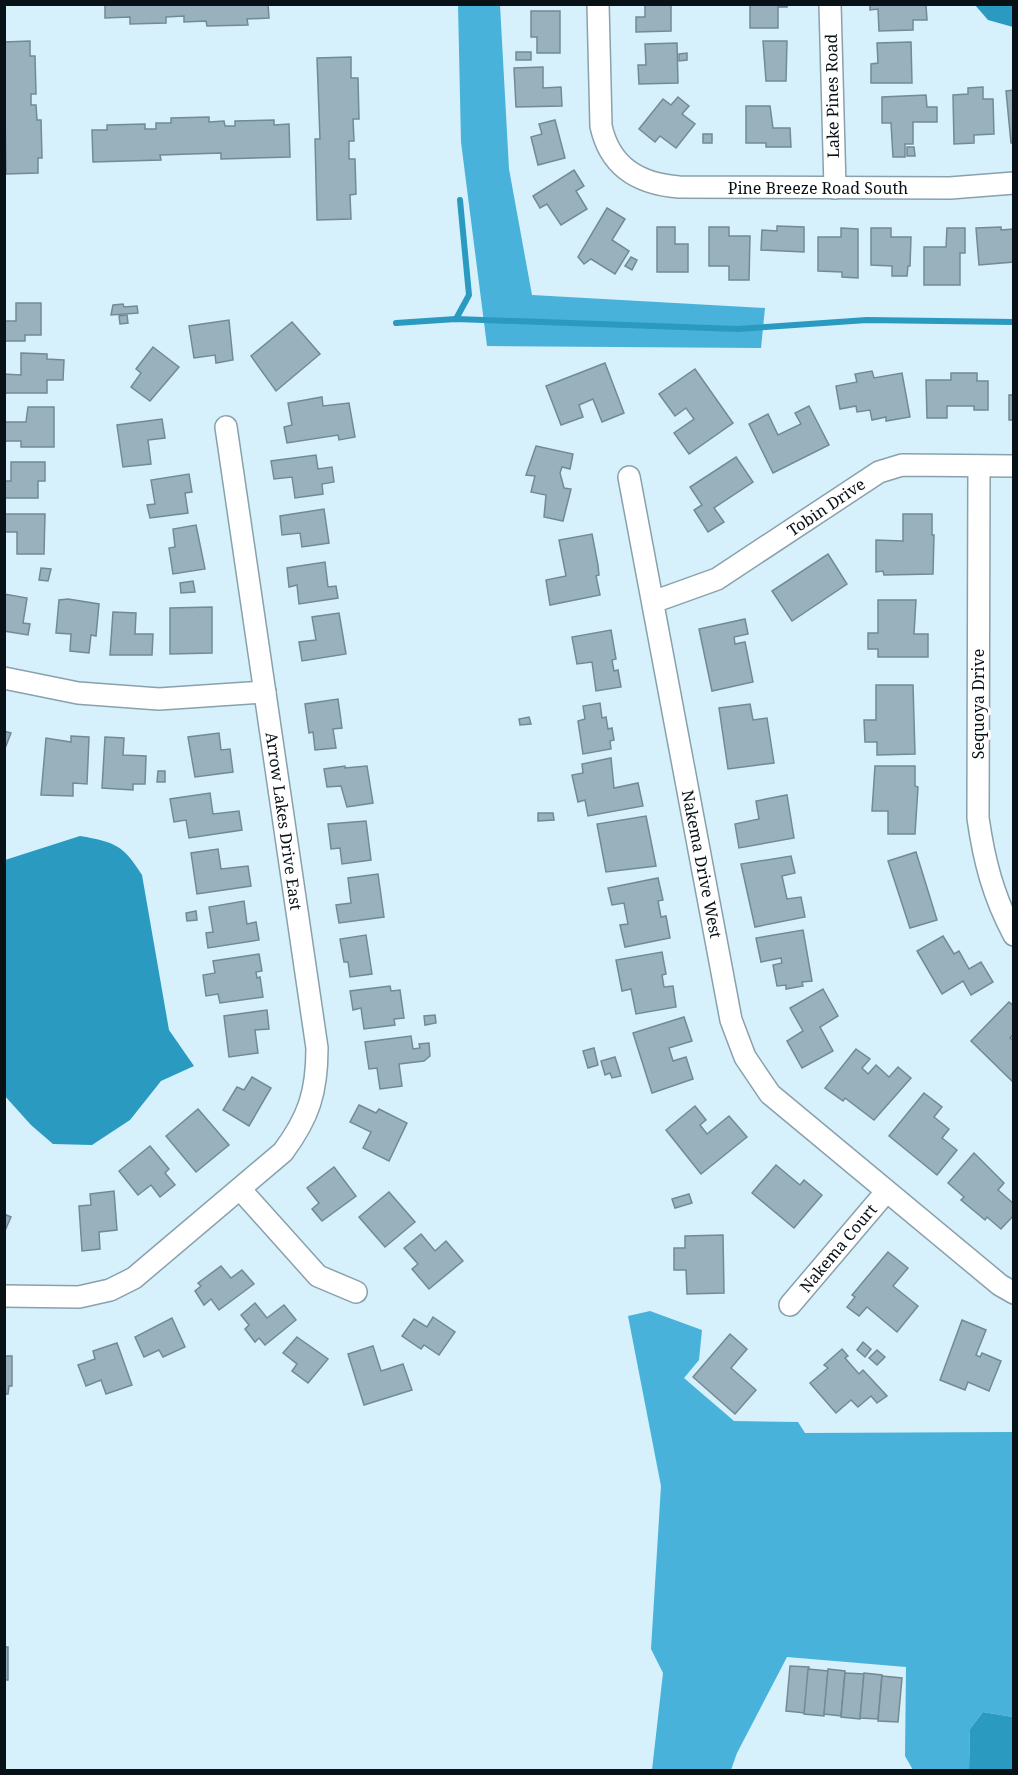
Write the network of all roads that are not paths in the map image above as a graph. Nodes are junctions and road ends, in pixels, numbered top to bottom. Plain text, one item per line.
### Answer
1 (598, 4) edge
2 (830, 4) edge
3 (1014, 183) edge
4 (835, 188) junction
5 (226, 427) dead end
6 (979, 466) junction
7 (1014, 466) edge
8 (629, 477) dead end
9 (652, 602) junction
10 (4, 678) edge
11 (265, 692) junction
12 (1014, 935) edge
13 (240, 1189) junction
14 (886, 1192) junction
15 (356, 1292) dead end
16 (1014, 1293) edge
17 (4, 1296) edge
18 (790, 1305) dead end

1 - 4 street, Pine Breeze Road South
2 - 4 street, Lake Pines Road
3 - 4 street, Pine Breeze Road South
5 - 11 street, Arrow Lakes Drive East
6 - 7 street, Tobin Drive
6 - 9 street, Tobin Drive
6 - 12 street, Sequoya Drive
8 - 9 street, Nakema Drive West
9 - 14 street, Nakema Drive West
10 - 11 street
11 - 13 street, Arrow Lakes Drive East
13 - 15 street
13 - 17 street, Arrow Lakes Drive East
14 - 16 street, Nakema Drive West
14 - 18 street, Nakema Court

